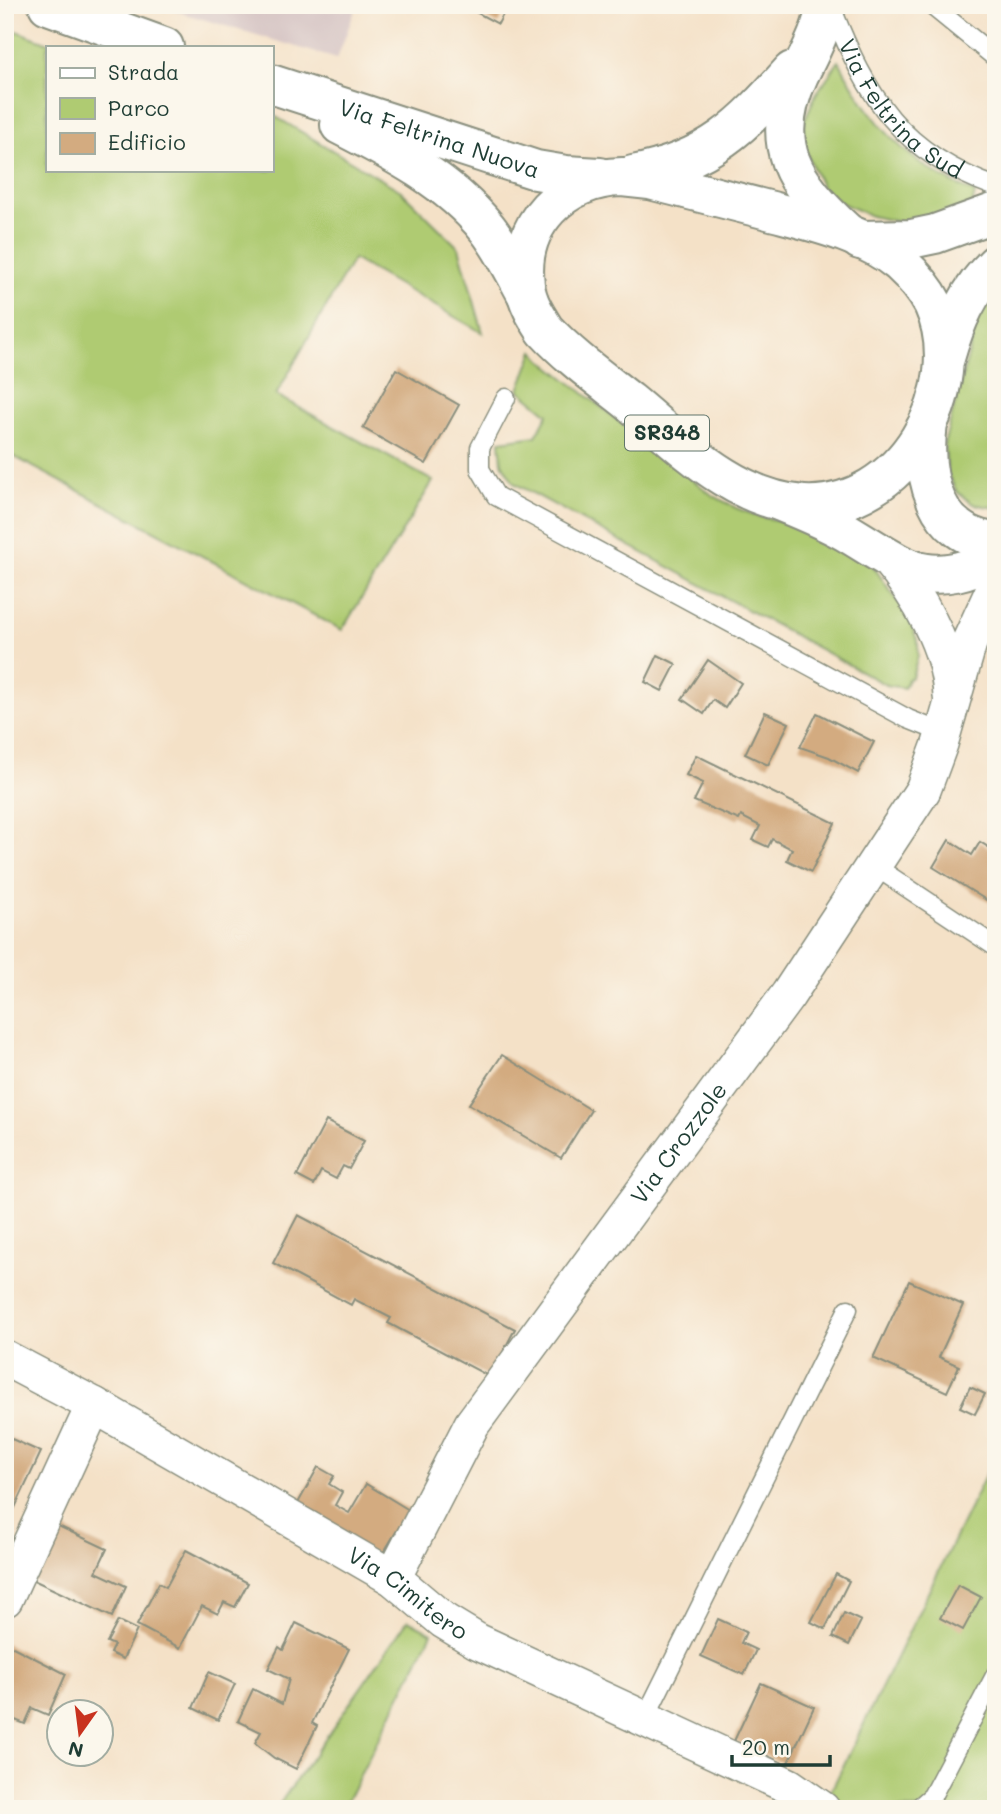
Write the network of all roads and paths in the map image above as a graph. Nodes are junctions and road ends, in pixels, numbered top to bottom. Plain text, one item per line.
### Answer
1 (47, 5) edge
2 (69, 5) edge
3 (828, 5) edge
4 (931, 5) edge
5 (102, 25) junction
6 (160, 46) edge
7 (812, 48) junction
8 (996, 58) edge
9 (273, 85) edge
10 (273, 94) edge
11 (615, 177) junction
12 (996, 187) edge
13 (996, 212) edge
14 (857, 239) junction
15 (996, 264) edge
16 (527, 293) junction
17 (942, 371) junction
18 (506, 398) dead end
19 (928, 424) junction
20 (773, 499) junction
21 (996, 542) edge
22 (996, 557) edge
23 (887, 558) junction
24 (996, 584) edge
25 (947, 718) junction
26 (873, 865) junction
27 (996, 947) edge
28 (848, 1308) dead end
29 (5, 1358) edge
30 (94, 1405) junction
31 (393, 1578) junction
32 (5, 1599) edge
33 (996, 1674) edge
34 (645, 1718) junction
35 (822, 1809) edge
36 (917, 1809) edge

1 - 5 main road
2 - 5 lane
3 - 7 main road
3 - 12 lane, Via Feltrina Sud
4 - 8 lane
5 - 6 main road
7 - 11 main road
7 - 14 main road
9 - 11 main road, Via Feltrina Nuova / SR348
10 - 16 main road, Via Feltrina Nuova / SR348
11 - 14 main road, SR348
11 - 16 main road, SR348
13 - 14 main road, SR348
14 - 17 main road, SR348
15 - 17 main road, SR348
16 - 20 main road, SR348
17 - 19 main road, SR348
18 - 25 lane
19 - 20 main road, SR348
19 - 21 main road
20 - 23 main road
22 - 23 main road
23 - 25 street, Via Crozzole
24 - 25 street, Via Crozzole
25 - 26 street, Via Crozzole
26 - 27 lane
26 - 31 street, Via Crozzole
28 - 34 lane
29 - 30 street, Via Cimitero
30 - 31 street, Via Cimitero
30 - 32 street
31 - 34 street, Via Cimitero
33 - 36 lane
34 - 35 street, Via Cimitero

